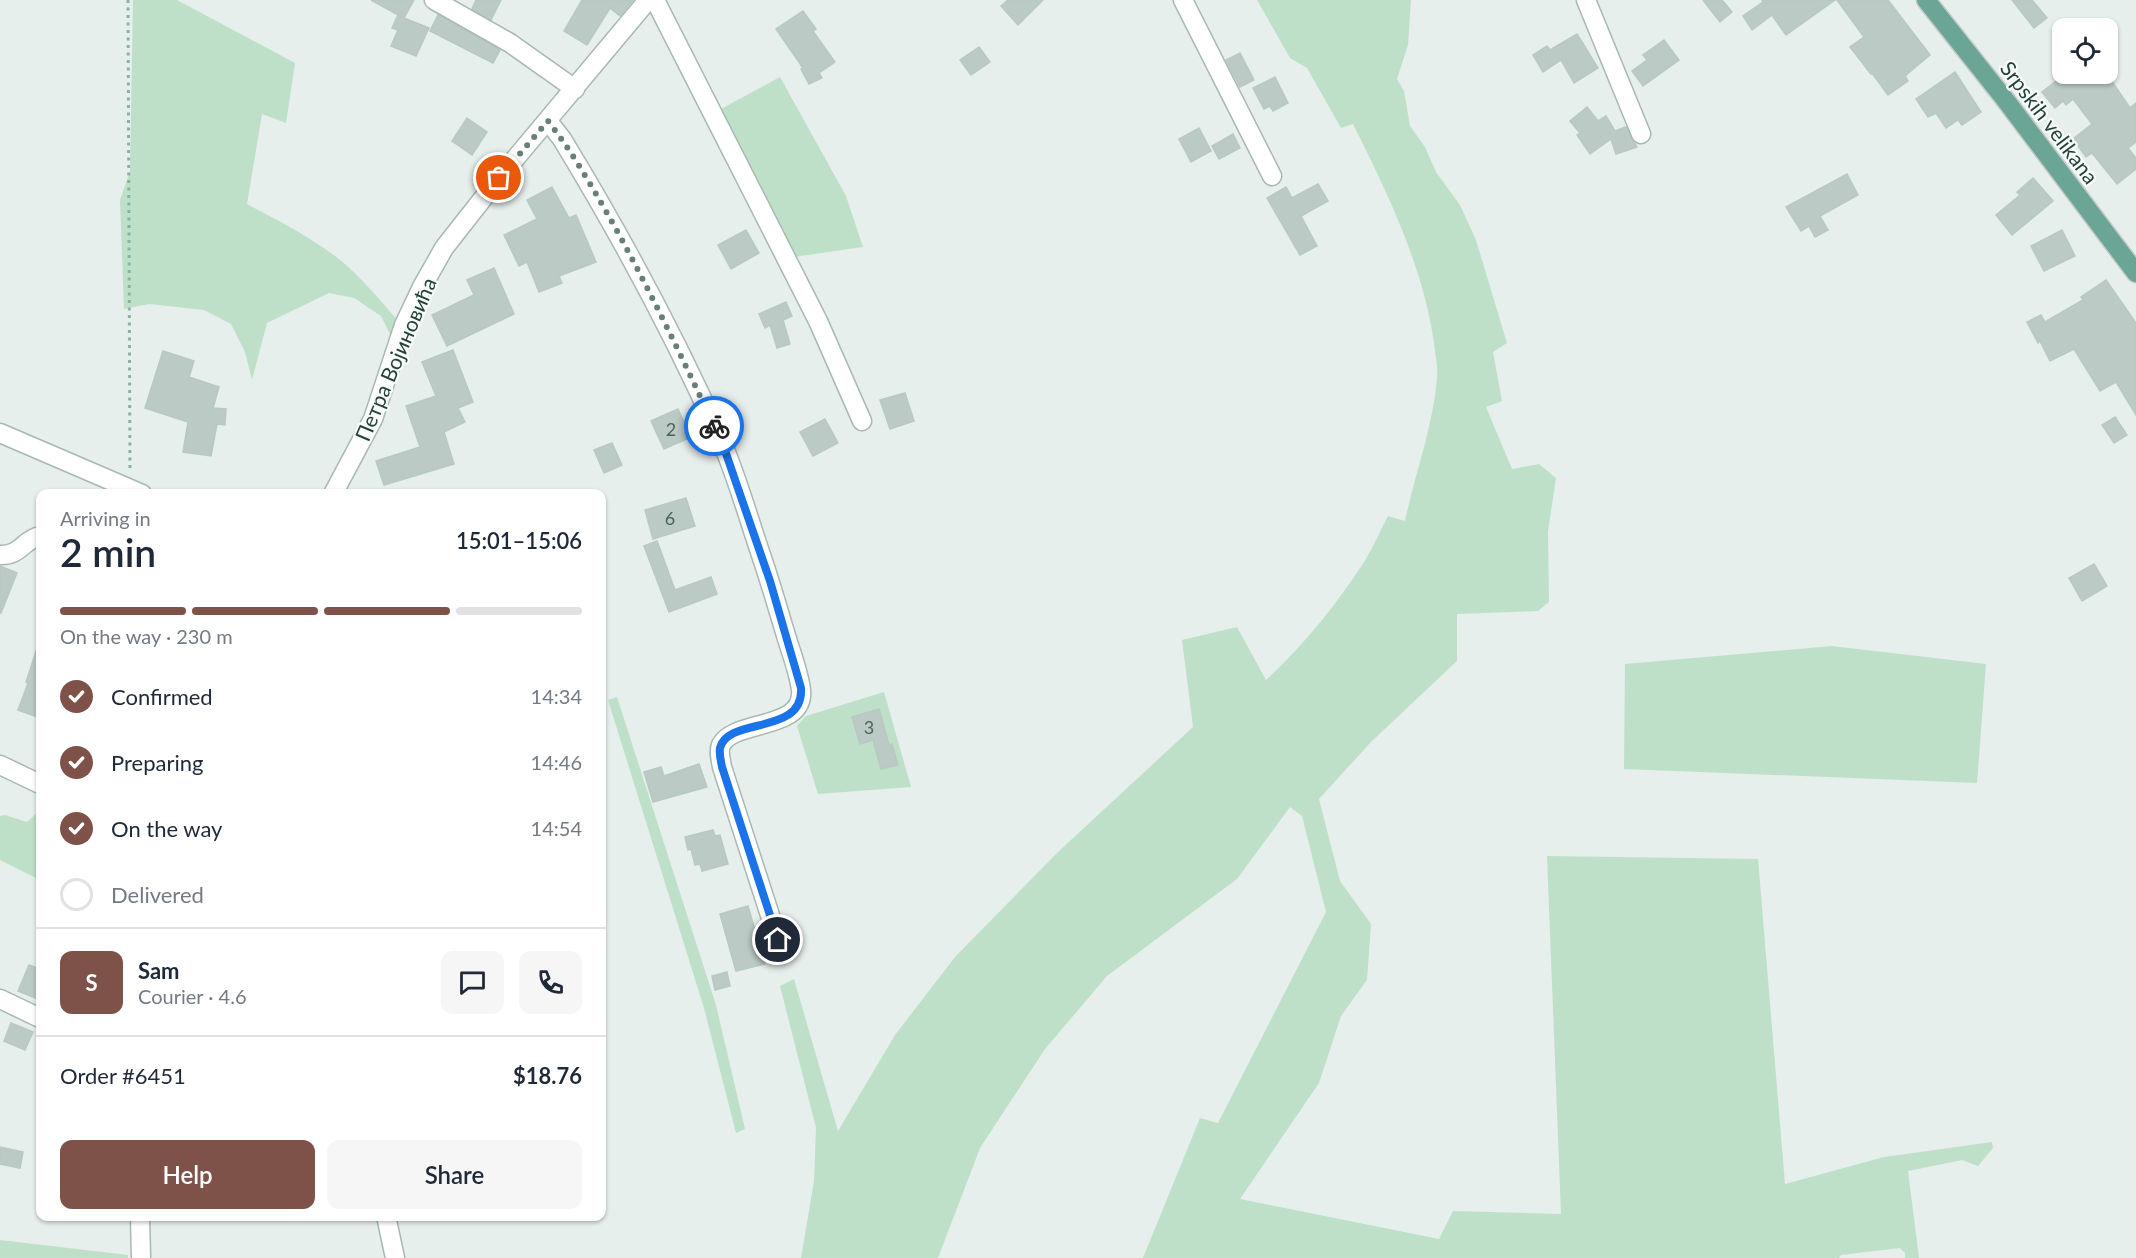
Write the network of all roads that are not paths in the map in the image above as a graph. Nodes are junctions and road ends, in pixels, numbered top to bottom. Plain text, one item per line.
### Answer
1 (434, 0) edge
2 (648, 0) edge
3 (655, 0) edge
4 (1183, 0) edge
5 (1586, 0) edge
6 (1926, 0) edge
7 (575, 89) junction
8 (548, 121) junction
9 (1641, 134) dead end
10 (1272, 176) dead end
11 (2136, 273) edge
12 (862, 422) dead end
13 (0, 433) edge
14 (127, 489) edge
15 (336, 489) edge
16 (36, 538) edge
17 (0, 555) edge
18 (0, 765) edge
19 (36, 782) edge
20 (778, 940) dead end
21 (0, 999) edge
22 (36, 1016) edge
23 (140, 1221) edge
24 (387, 1221) edge
25 (141, 1258) edge
26 (395, 1258) edge

1 - 7 street
2 - 7 street, Петра Војиновића
3 - 12 street
4 - 10 street
5 - 9 street
6 - 11 main road, Srpskih velikana
7 - 8 street, Петра Војиновића
8 - 15 street, Петра Војиновића
8 - 20 street
13 - 14 street
16 - 17 street
18 - 19 street
21 - 22 street
23 - 25 street
24 - 26 street

